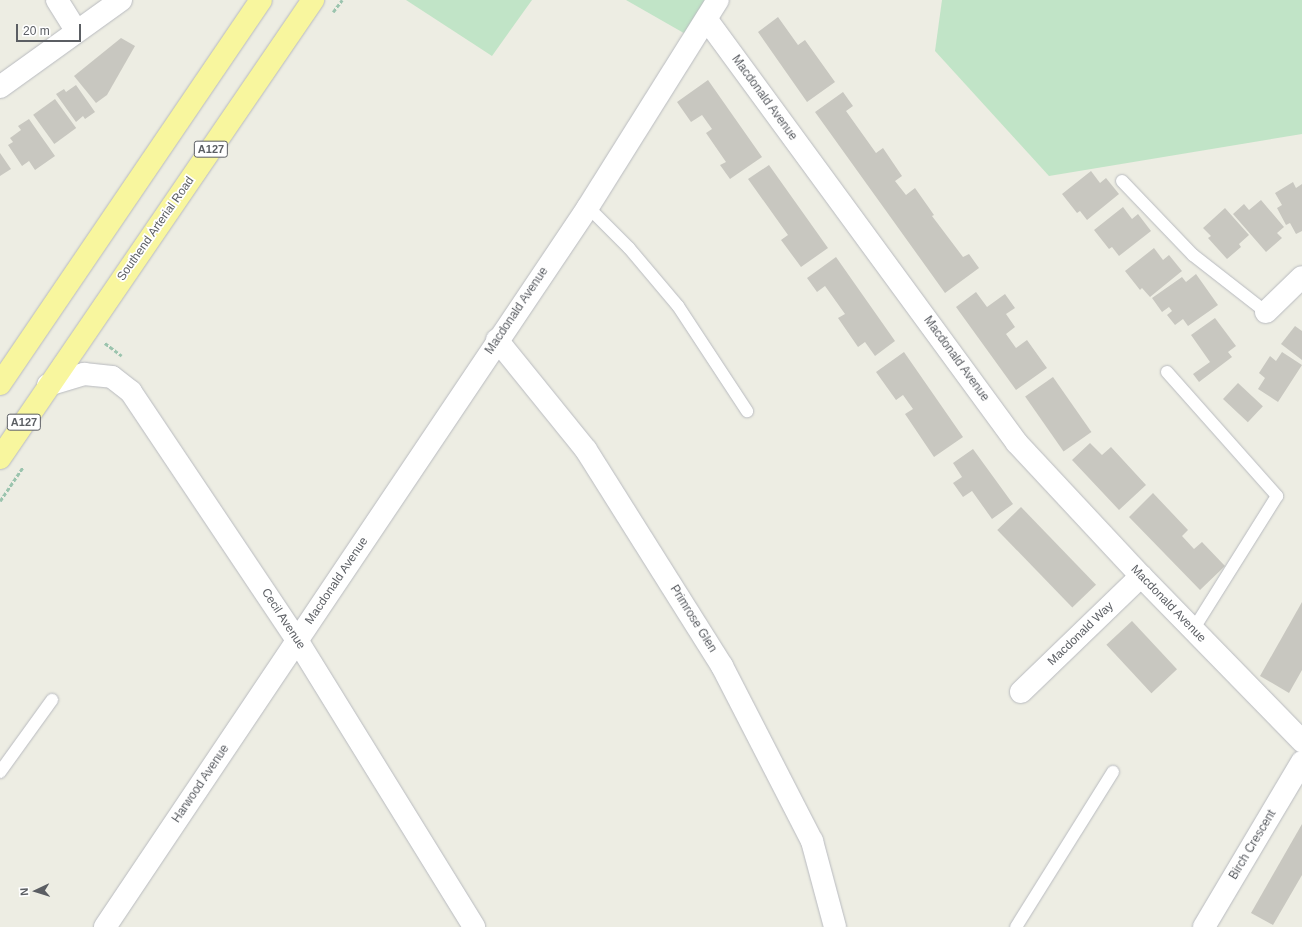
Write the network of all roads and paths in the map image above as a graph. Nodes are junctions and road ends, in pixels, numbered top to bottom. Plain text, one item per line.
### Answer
1 (57, 0) edge
2 (121, 0) edge
3 (261, 0) edge
4 (313, 0) edge
5 (718, 0) edge
6 (707, 20) junction
7 (76, 31) junction
8 (0, 87) edge
9 (1122, 181) dead end
10 (588, 207) junction
11 (1302, 277) edge
12 (1266, 312) joint
13 (497, 340) junction
14 (1167, 372) dead end
15 (0, 384) edge
16 (48, 385) junction
17 (747, 411) dead end
18 (0, 458) edge
19 (1141, 576) junction
20 (1193, 630) junction
21 (297, 640) junction
22 (1022, 692) dead end
23 (52, 700) dead end
24 (1302, 741) edge
25 (1302, 762) edge
26 (0, 772) edge
27 (1113, 772) dead end
28 (105, 927) edge
29 (474, 927) edge
30 (835, 927) edge
31 (1016, 927) edge
32 (1204, 927) edge

1 - 7 street
2 - 7 street
3 - 15 highway
4 - 16 highway, Southend Arterial Road / A127
5 - 6 street
6 - 10 street, Macdonald Avenue
6 - 19 street, Macdonald Avenue
7 - 8 street
9 - 12 lane
10 - 13 street, Macdonald Avenue
10 - 17 lane
11 - 12 street
13 - 21 street, Macdonald Avenue
13 - 30 street, Primrose Glen
14 - 20 lane
16 - 18 highway, Southend Arterial Road / A127
16 - 21 street, Cecil Avenue
19 - 20 street, Macdonald Avenue
19 - 22 street, Macdonald Way
20 - 24 street, Macdonald Avenue
21 - 28 street, Harwood Avenue
21 - 29 street, Cecil Avenue
23 - 26 lane
25 - 32 street, Birch Crescent
27 - 31 lane

